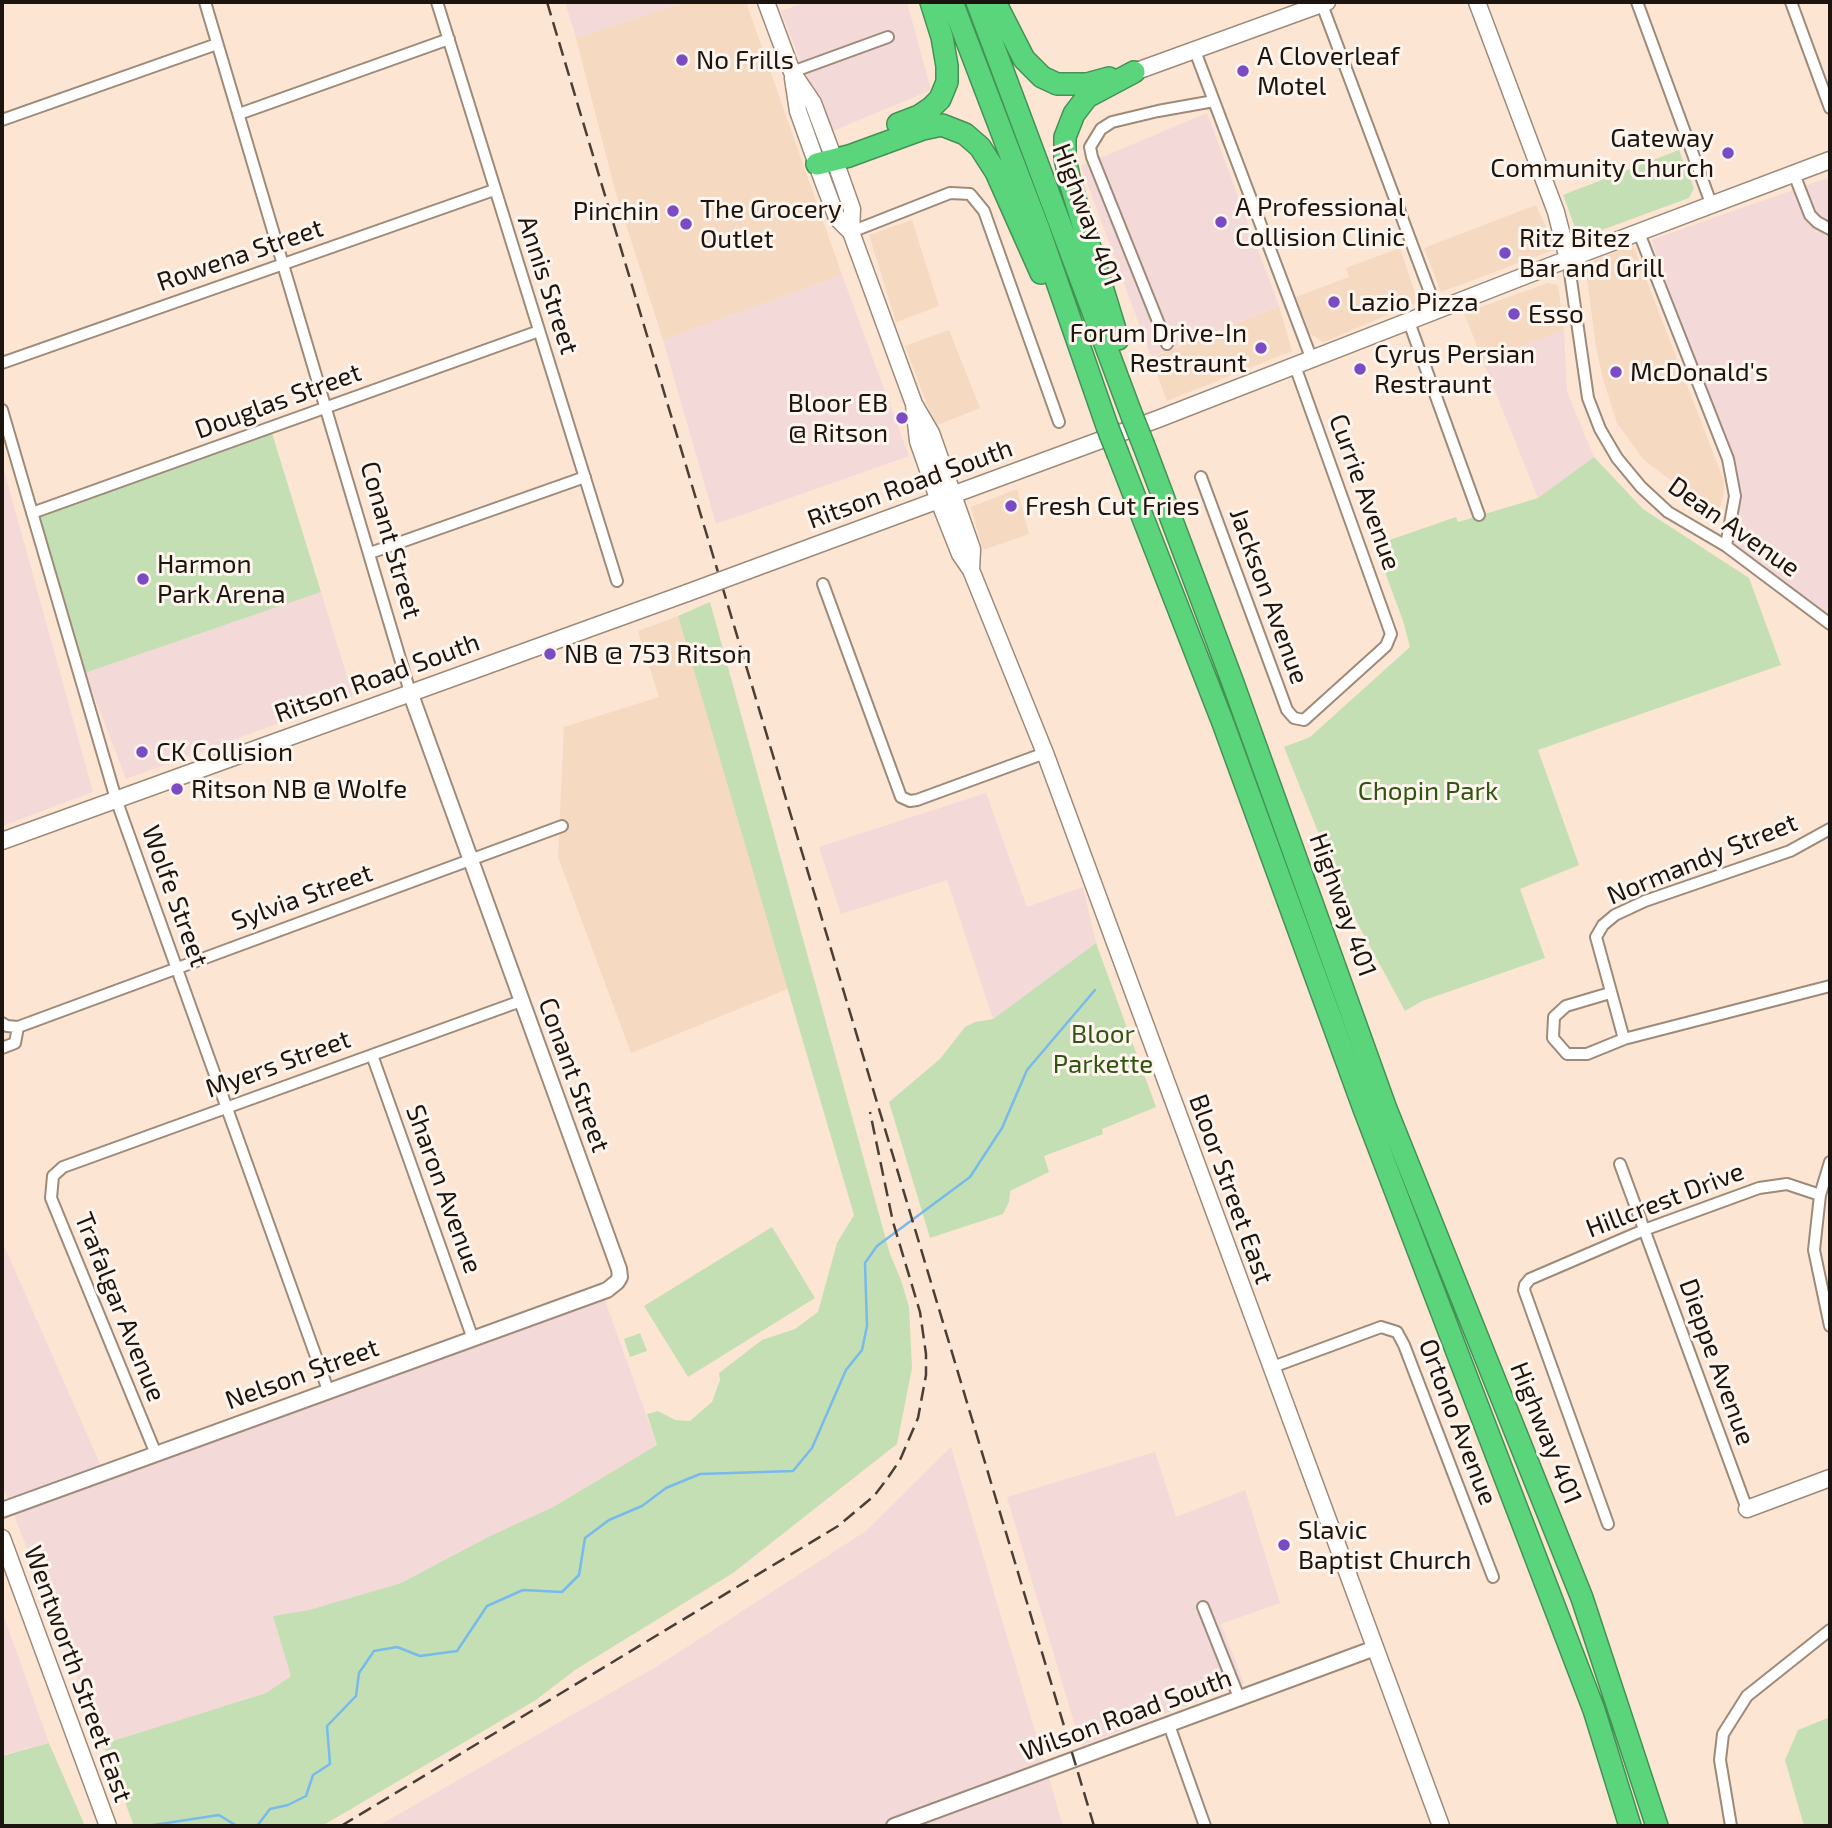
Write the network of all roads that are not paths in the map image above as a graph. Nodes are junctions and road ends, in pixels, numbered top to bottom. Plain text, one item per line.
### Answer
1 (205, 2) edge
2 (437, 2) edge
3 (765, 2) edge
4 (931, 2) edge
5 (952, 2) edge
6 (977, 2) edge
7 (995, 2) edge
8 (1323, 2) edge
9 (1477, 2) edge
10 (1637, 2) edge
11 (1791, 2) edge
12 (888, 37) dead end
13 (449, 39) junction
14 (217, 44) junction
15 (1195, 51) junction
16 (792, 72) junction
17 (1134, 72) junction
18 (1214, 101) junction
19 (1830, 108) edge
20 (239, 114) junction
21 (2, 120) edge
22 (823, 156) junction
23 (1830, 160) edge
24 (1794, 174) junction
25 (494, 190) junction
26 (1712, 206) junction
27 (1830, 229) edge
28 (851, 232) junction
29 (1639, 233) junction
30 (1568, 259) junction
31 (284, 263) junction
32 (1437, 311) junction
33 (1409, 322) junction
34 (539, 331) junction
35 (1167, 344) dead end
36 (1312, 360) junction
37 (2, 363) edge
38 (1295, 366) junction
39 (1093, 390) junction
40 (1129, 407) junction
41 (327, 408) junction
42 (2, 410) edge
43 (1059, 422) dead end
44 (585, 477) junction
45 (1201, 477) dead end
46 (946, 498) junction
47 (32, 513) junction
48 (1479, 514) dead end
49 (1726, 546) junction
50 (370, 553) junction
51 (617, 581) dead end
52 (823, 584) dead end
53 (1828, 617) edge
54 (410, 692) junction
55 (1304, 720) joint
56 (1045, 753) junction
57 (116, 799) junction
58 (562, 826) dead end
59 (1830, 829) edge
60 (2, 841) edge
61 (471, 860) junction
62 (176, 968) junction
63 (1830, 986) edge
64 (1610, 993) junction
65 (521, 1001) junction
66 (2, 1023) edge
67 (18, 1027) junction
68 (1624, 1039) junction
69 (2, 1048) edge
70 (372, 1055) junction
71 (226, 1107) junction
72 (1830, 1162) edge
73 (1620, 1164) dead end
74 (53, 1176) joint
75 (1820, 1195) junction
76 (1644, 1230) junction
77 (617, 1282) joint
78 (1830, 1326) edge
79 (473, 1339) junction
80 (1270, 1368) junction
81 (328, 1390) junction
82 (156, 1454) junction
83 (1830, 1478) edge
84 (1747, 1509) joint
85 (2, 1510) edge
86 (1608, 1524) dead end
87 (2, 1538) edge
88 (1493, 1577) dead end
89 (1203, 1606) dead end
90 (1830, 1630) edge
91 (1375, 1648) junction
92 (1240, 1700) junction
93 (1594, 1710) junction
94 (1169, 1725) junction
95 (108, 1826) edge
96 (894, 1826) edge
97 (1205, 1826) edge
98 (1441, 1826) edge
99 (1622, 1826) edge
100 (1630, 1826) edge
101 (1657, 1826) edge
102 (1731, 1826) edge

1 - 14 street, Conant Street
2 - 13 street, Annis Street
3 - 16 main road, Bloor Street East
4 - 22 highway
5 - 39 highway, Highway 401
6 - 40 highway, Highway 401
7 - 17 highway
8 - 15 main road
8 - 32 street
9 - 30 main road
10 - 26 street
11 - 19 street
12 - 16 street
13 - 20 street
13 - 25 street, Annis Street
14 - 20 street, Conant Street
14 - 21 street
15 - 17 main road
15 - 18 street
16 - 22 main road, Bloor Street East
17 - 40 highway
18 - 35 street
18 - 36 street
20 - 31 street, Conant Street
22 - 28 main road, Bloor Street East
22 - 39 highway
23 - 24 main road, Ritson Road South
24 - 26 main road, Ritson Road South
24 - 27 street
25 - 31 street, Rowena Street
25 - 34 street, Annis Street
26 - 29 main road, Ritson Road South
28 - 43 street
28 - 46 main road, Bloor Street East
29 - 30 main road, Ritson Road South
29 - 49 street
30 - 32 main road, Ritson Road South
30 - 49 street, Dean Avenue
31 - 37 street, Rowena Street
31 - 41 street, Conant Street
32 - 33 main road, Ritson Road South
33 - 36 main road, Ritson Road South
33 - 48 street
34 - 41 street, Douglas Street
34 - 44 street, Annis Street
36 - 38 main road, Ritson Road South
38 - 46 main road, Ritson Road South
38 - 55 street, Currie Avenue
39 - 93 highway, Highway 401, bridge
40 - 101 highway, Highway 401, bridge
41 - 47 street, Douglas Street
41 - 50 street, Conant Street
42 - 47 street, Wolfe Street
44 - 50 street
44 - 51 street, Annis Street
45 - 55 street, Jackson Avenue
46 - 54 main road, Ritson Road South, bridge
46 - 56 main road, Bloor Street East
47 - 57 street, Wolfe Street
49 - 53 street, Dean Avenue
50 - 54 street, Conant Street
52 - 56 street
54 - 57 main road, Ritson Road South
54 - 61 street, Conant Street
56 - 80 main road, Bloor Street East
57 - 60 main road, Ritson Road South
57 - 62 street, Wolfe Street
58 - 61 street, Sylvia Street
59 - 64 street, Normandy Street
61 - 62 street, Sylvia Street
61 - 65 street, Conant Street
62 - 67 street, Sylvia Street
62 - 71 street, Wolfe Street
63 - 68 street
64 - 68 street
64 - 68 street
65 - 70 street, Myers Street
65 - 77 street, Conant Street
66 - 67 street
67 - 69 street
70 - 71 street, Myers Street
70 - 79 street, Sharon Avenue
71 - 74 street, Myers Street
71 - 81 street, Wolfe Street
72 - 75 street
73 - 76 street, Dieppe Avenue
74 - 82 street, Trafalgar Avenue
75 - 76 street, Hillcrest Drive
75 - 78 street
76 - 84 street, Dieppe Avenue
76 - 86 street, Hillcrest Drive
77 - 79 street, Nelson Street
79 - 81 street, Nelson Street
80 - 88 street, Ortono Avenue
80 - 91 main road, Bloor Street East
81 - 82 street, Nelson Street
82 - 85 street, Nelson Street
83 - 84 main road
87 - 95 main road, Wentworth Street East
89 - 92 street
90 - 102 street
91 - 92 street, Wilson Road South
91 - 98 main road, Bloor Street East
92 - 94 street, Wilson Road South
93 - 99 highway
93 - 100 highway, Highway 401
94 - 96 street, Wilson Road South
94 - 97 street

